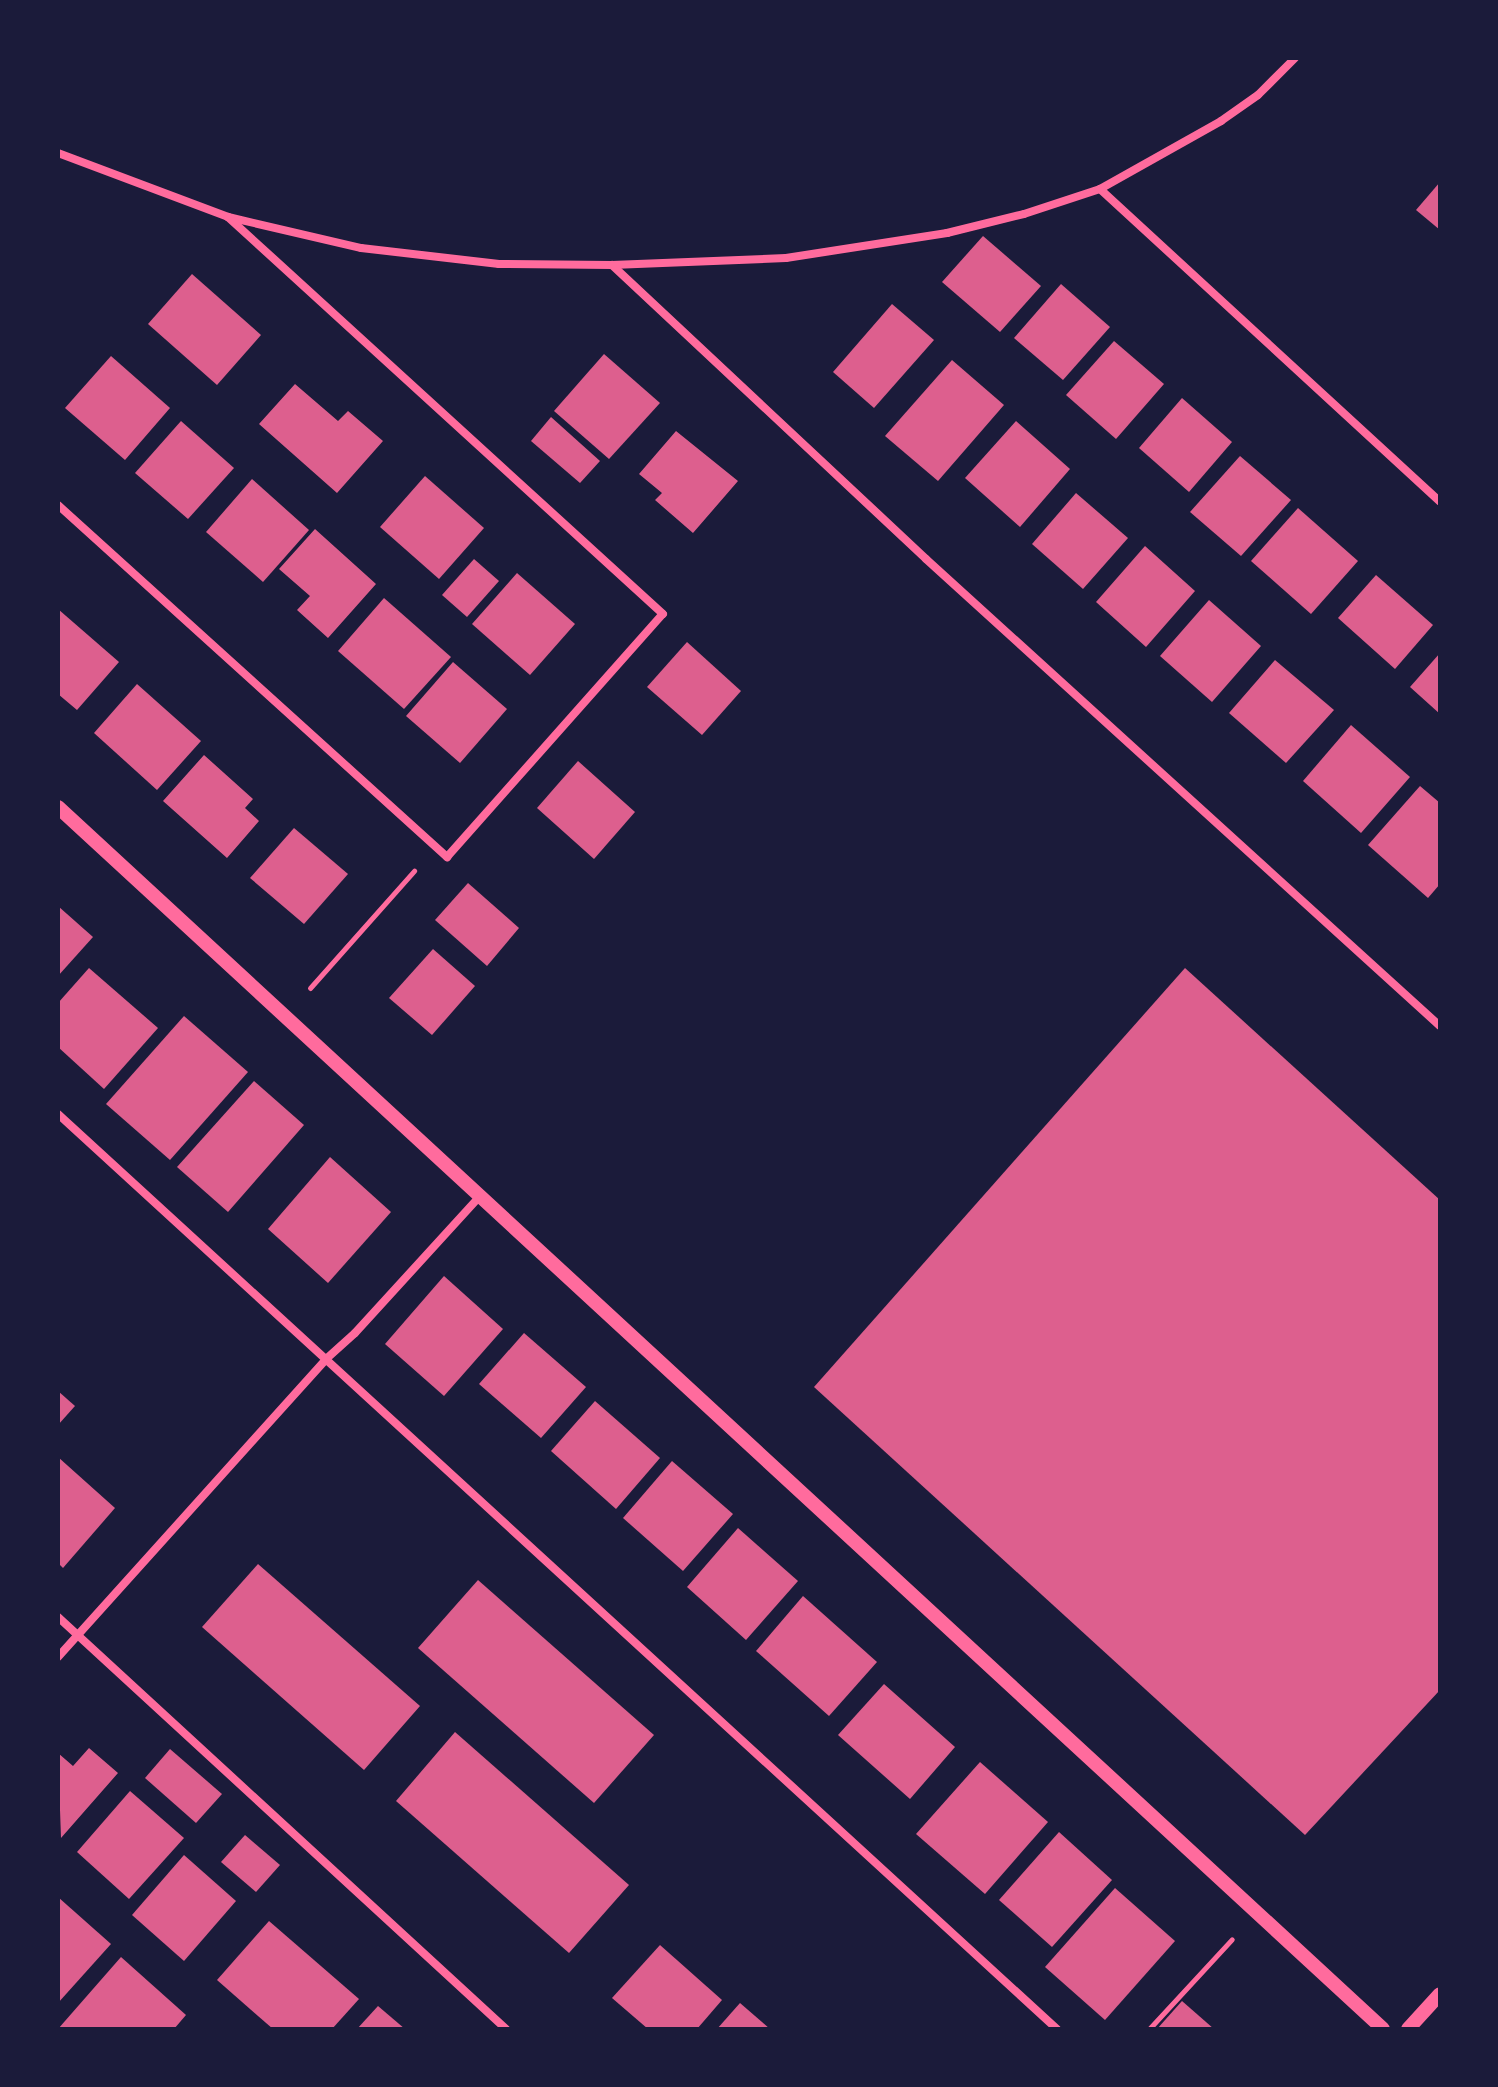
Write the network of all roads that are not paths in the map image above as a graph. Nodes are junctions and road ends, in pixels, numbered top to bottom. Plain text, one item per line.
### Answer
1 (1295, 58) edge
2 (58, 153) edge
3 (1100, 189) junction
4 (228, 217) junction
5 (612, 265) junction
6 (1440, 502) edge
7 (58, 505) edge
8 (58, 807) edge
9 (1440, 1026) edge
10 (58, 1114) edge
11 (481, 1195) junction
12 (325, 1360) junction
13 (58, 1617) edge
14 (78, 1635) junction
15 (58, 1657) edge
16 (1440, 1994) edge
17 (506, 2029) edge
18 (1057, 2029) edge
19 (1383, 2029) edge
20 (1408, 2029) edge

1 - 3 street
2 - 4 street
3 - 5 street
3 - 6 street
4 - 5 street
4 - 7 street
5 - 9 street
8 - 11 street
10 - 12 street
11 - 12 street
11 - 19 street
12 - 14 street
12 - 18 street
13 - 14 street
14 - 15 street
14 - 17 street
16 - 20 street

